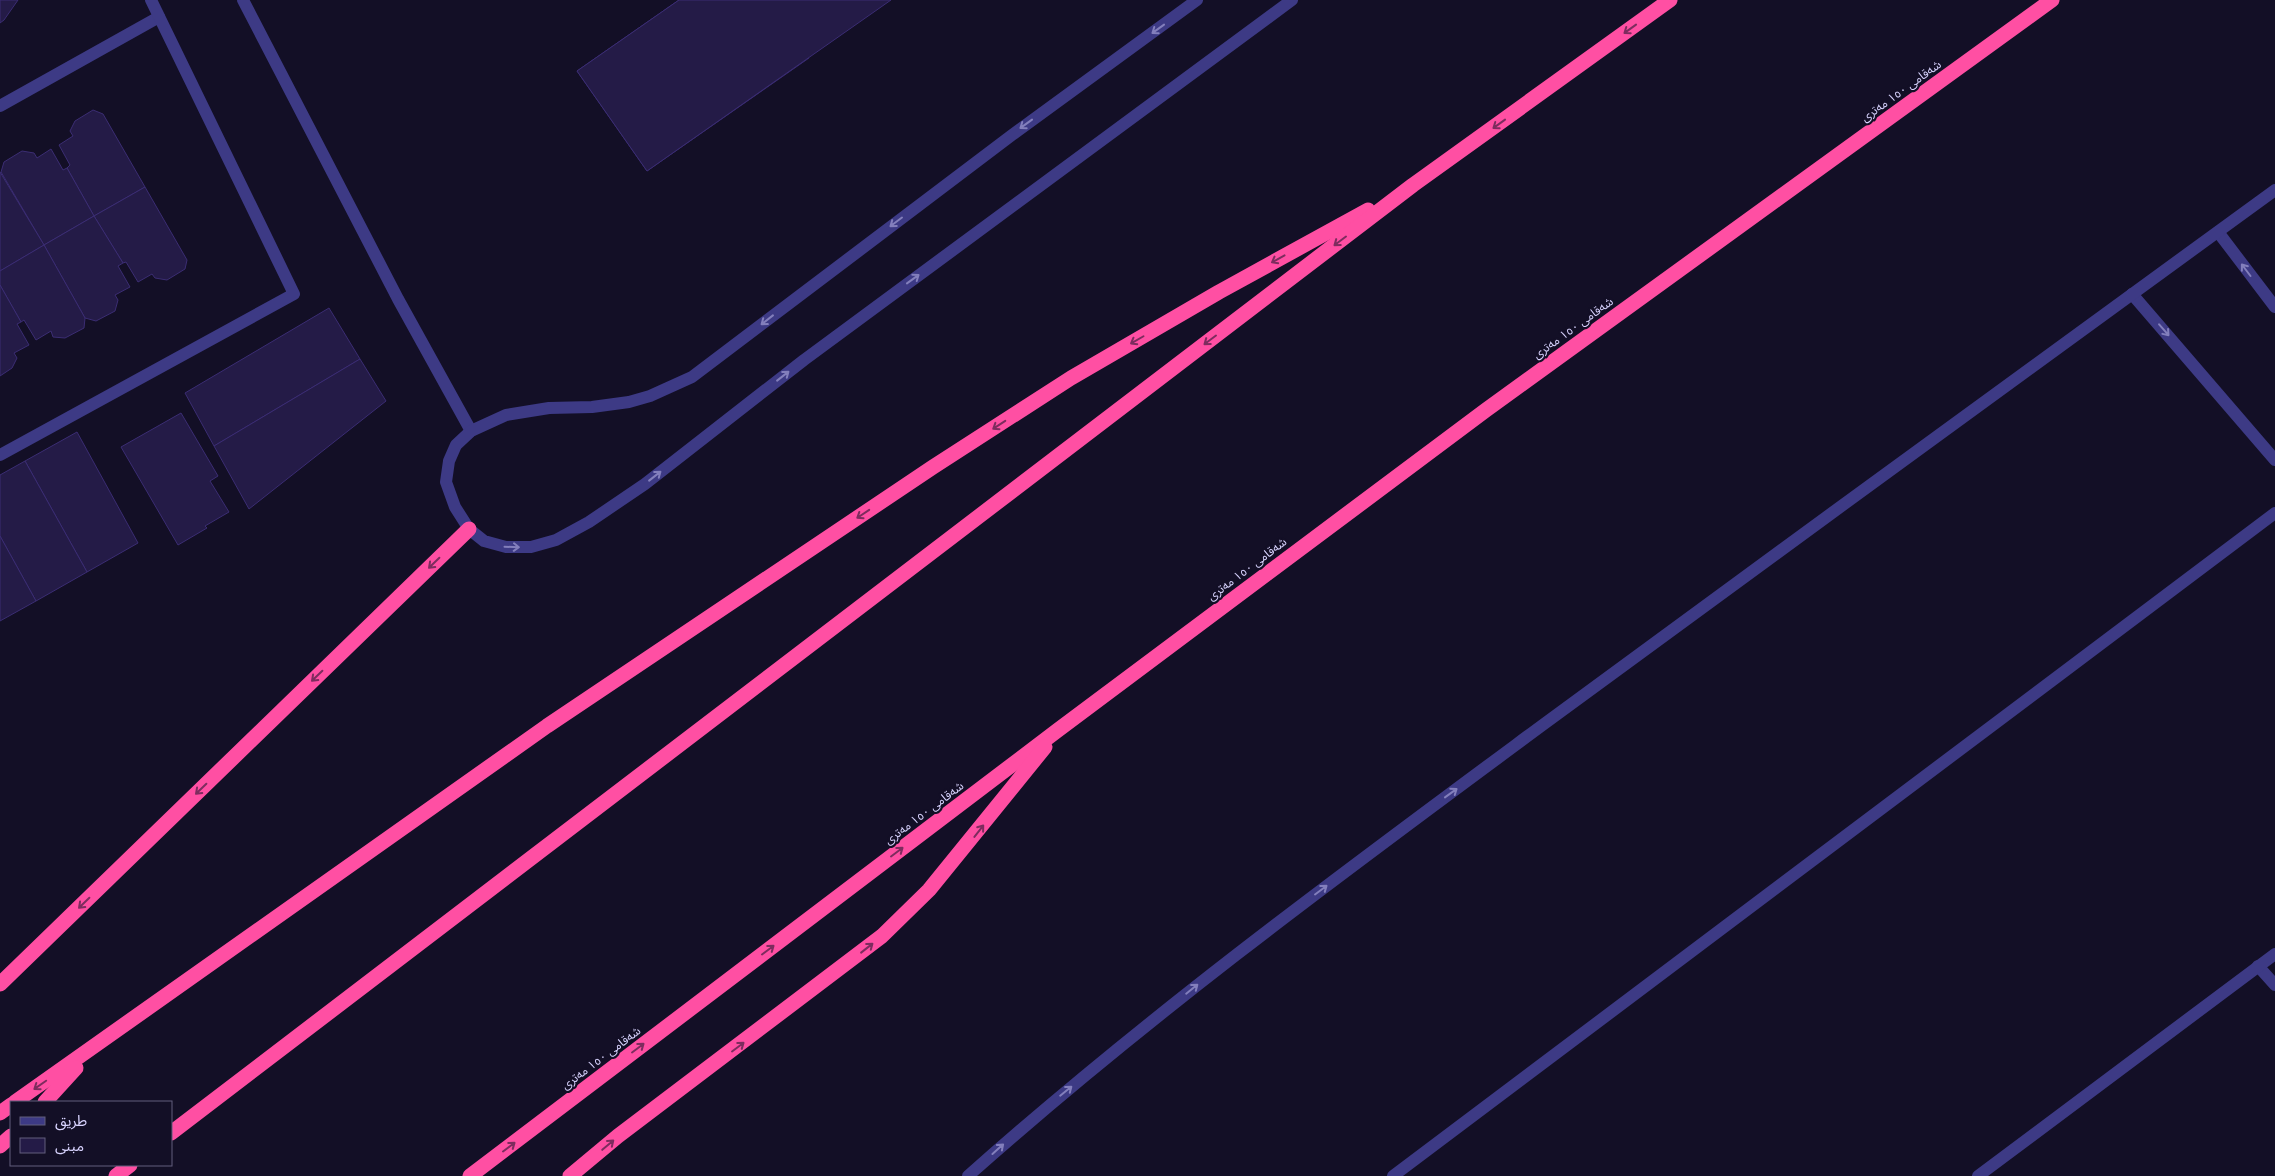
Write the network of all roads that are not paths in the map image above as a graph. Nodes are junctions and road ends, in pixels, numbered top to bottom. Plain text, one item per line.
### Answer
1 (151, 0) edge
2 (243, 0) edge
3 (1197, 0) edge
4 (1292, 0) edge
5 (1670, 0) edge
6 (2052, 0) edge
7 (159, 17) junction
8 (0, 106) edge
9 (1413, 185) junction
10 (2275, 190) edge
11 (2218, 232) junction
12 (2132, 294) junction
13 (2275, 307) edge
14 (471, 431) junction
15 (0, 455) edge
16 (2275, 460) edge
17 (2275, 513) edge
18 (468, 529) junction
19 (1058, 730) junction
20 (2275, 954) edge
21 (2258, 966) junction
22 (0, 984) edge
23 (2275, 985) edge
24 (94, 1048) junction
25 (16, 1101) edge
26 (46, 1101) edge
27 (172, 1132) edge
28 (10, 1137) edge
29 (0, 1146) edge
30 (129, 1166) edge
31 (116, 1176) edge
32 (470, 1176) edge
33 (570, 1176) edge
34 (968, 1176) edge
35 (1393, 1176) edge
36 (1978, 1176) edge

1 - 7 street
2 - 14 street
3 -> 14 street
18 -> 4 street
5 -> 9 highway
6 - 19 highway, شەقامی ١٥٠ مەتری
7 - 8 street
7 - 15 street
9 -> 24 highway
9 -> 27 highway
10 - 11 street
11 - 12 street
13 -> 11 street
12 -> 16 street
34 -> 12 street
14 - 18 street
17 - 35 street
18 -> 22 highway
32 -> 19 highway, شەقامی ١٥٠ مەتری
33 -> 19 highway
20 - 21 street
21 - 23 street
21 - 36 street
24 -> 25 highway
24 - 26 highway
28 - 29 highway
30 - 31 highway

